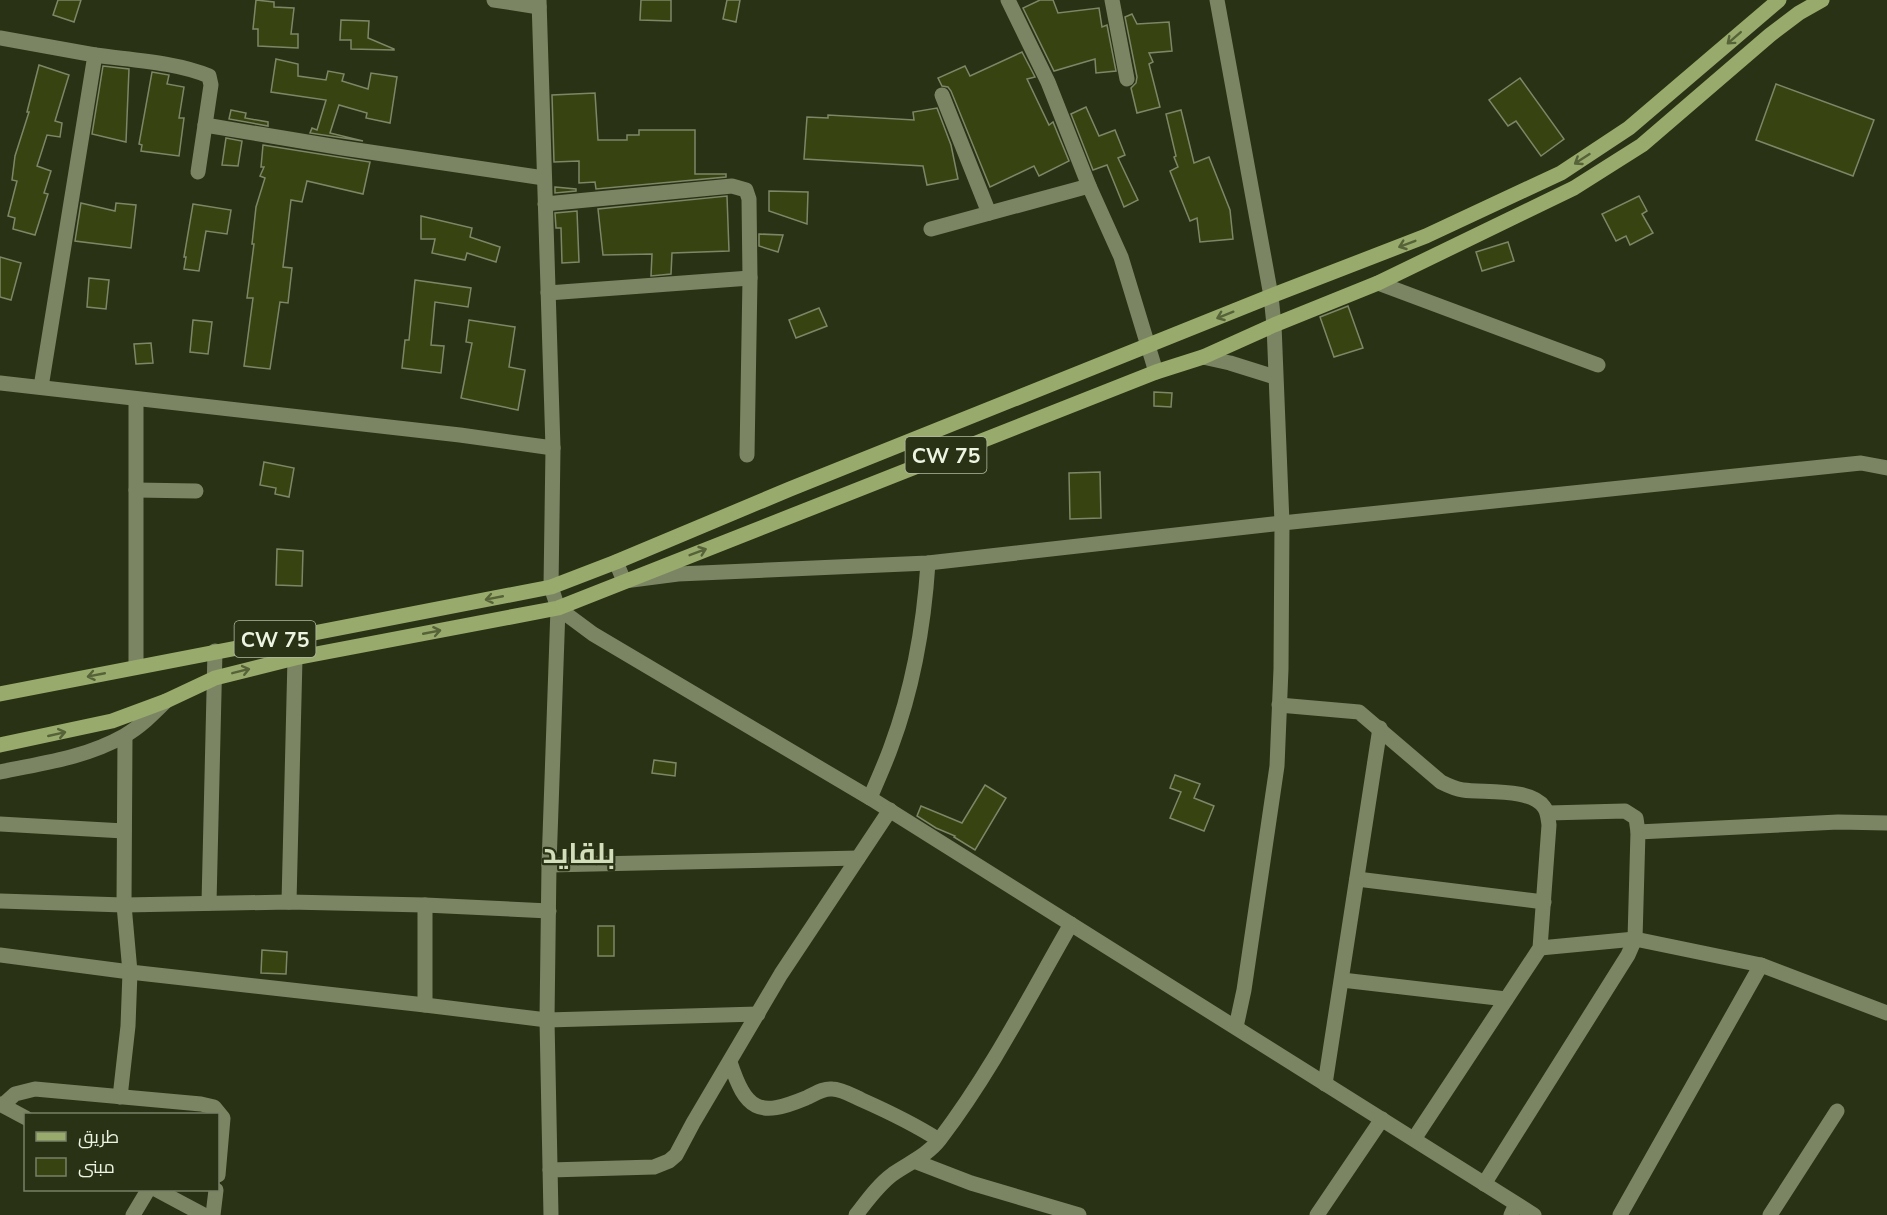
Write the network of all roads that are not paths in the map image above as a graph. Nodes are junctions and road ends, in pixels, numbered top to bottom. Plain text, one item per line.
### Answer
1 (494, 0) edge
2 (1008, 0) edge
3 (1112, 0) edge
4 (1217, 0) edge
5 (1822, 0) edge
6 (1772, 2) edge
7 (539, 3) edge
8 (0, 38) edge
9 (95, 55) junction
10 (1126, 79) dead end
11 (942, 95) dead end
12 (206, 125) junction
13 (198, 172) dead end
14 (544, 178) junction
15 (1089, 186) junction
16 (545, 204) junction
17 (989, 213) junction
18 (931, 228) dead end
19 (750, 278) junction
20 (1378, 283) junction
21 (548, 293) junction
22 (1271, 297) junction
23 (1274, 325) junction
24 (1148, 346) junction
25 (1203, 357) junction
26 (1598, 365) dead end
27 (1156, 372) junction
28 (1275, 377) junction
29 (0, 384) edge
30 (41, 387) junction
31 (136, 399) junction
32 (553, 448) junction
33 (747, 455) dead end
34 (1887, 468) edge
35 (136, 489) junction
36 (790, 489) junction
37 (196, 491) dead end
38 (798, 513) junction
39 (1282, 523) junction
40 (616, 562) junction
41 (928, 563) junction
42 (624, 581) junction
43 (551, 587) junction
44 (558, 608) junction
45 (215, 651) junction
46 (295, 658) junction
47 (136, 667) junction
48 (214, 678) junction
49 (0, 694) edge
50 (166, 701) junction
51 (1280, 705) junction
52 (1380, 728) junction
53 (125, 736) junction
54 (0, 745) edge
55 (0, 772) edge
56 (870, 798) junction
57 (890, 810) junction
58 (1548, 813) junction
59 (1887, 823) edge
60 (0, 824) edge
61 (123, 831) junction
62 (1638, 832) junction
63 (858, 858) junction
64 (549, 865) junction
65 (1357, 879) junction
66 (0, 901) edge
67 (289, 902) junction
68 (1544, 902) junction
69 (209, 903) junction
70 (124, 905) junction
71 (425, 905) junction
72 (549, 911) junction
73 (1071, 924) junction
74 (1635, 939) junction
75 (1540, 948) junction
76 (0, 955) edge
77 (1761, 965) junction
78 (130, 972) junction
79 (1342, 980) junction
80 (1506, 999) junction
81 (425, 1005) junction
82 (758, 1014) junction
83 (1887, 1014) edge
84 (547, 1020) junction
85 (1236, 1028) junction
86 (730, 1062) junction
87 (1325, 1084) junction
88 (120, 1097) junction
89 (2, 1105) edge
90 (1837, 1111) dead end
91 (24, 1117) edge
92 (1382, 1119) junction
93 (1414, 1139) junction
94 (939, 1140) junction
95 (914, 1161) junction
96 (219, 1166) edge
97 (550, 1170) junction
98 (1484, 1184) junction
99 (147, 1191) edge
100 (160, 1191) edge
101 (216, 1191) edge
102 (1514, 1209) edge
103 (133, 1215) edge
104 (204, 1215) edge
105 (213, 1215) edge
106 (550, 1215) edge
107 (856, 1215) edge
108 (1079, 1215) edge
109 (1317, 1215) edge
110 (1534, 1215) edge
111 (1620, 1215) edge
112 (1770, 1215) edge

1 - 7 street
2 - 15 street
3 - 10 street
4 - 22 street
5 - 20 main road, CW 75
6 -> 22 main road, CW 75
7 - 14 street
8 - 9 street
9 - 12 street
9 - 30 street
11 - 17 street
12 - 13 street
12 - 14 street
14 - 16 street
15 - 17 street
15 - 24 street
16 - 19 street
16 - 21 street
17 - 18 street
19 - 21 street
19 - 33 street
20 - 23 main road, CW 75
20 - 26 street
21 - 32 street
22 - 23 street
22 -> 24 main road, CW 75
23 - 25 main road, CW 75
23 - 28 street
24 - 27 street
24 - 36 main road, CW 75
25 - 27 main road, CW 75
25 - 28 street
27 - 38 main road, CW 75
28 - 39 street
29 - 30 street
30 - 31 street
31 - 32 street
31 - 35 street
32 - 43 street
34 - 39 street
35 - 37 street
35 - 47 street
36 - 38 main road
36 - 40 main road, CW 75
42 -> 38 main road, CW 75
39 - 41 street
39 - 51 street
40 - 42 street
40 - 43 main road, CW 75
41 - 42 street
41 - 56 street
42 - 44 main road, CW 75
43 - 44 street
43 -> 45 main road, CW 75
46 -> 44 main road, CW 75
44 - 56 street
44 - 64 street
45 - 47 main road, CW 75
45 - 48 street
48 -> 46 main road, CW 75
46 - 67 street
47 -> 49 main road, CW 75
48 - 50 main road, CW 75
48 - 69 street
50 - 53 street
54 -> 50 main road, CW 75
51 - 52 street
51 - 85 street
52 - 58 street
52 - 65 street
53 - 55 street
53 - 61 street
56 - 57 street
57 - 63 street
57 - 73 street
58 - 62 street
58 - 68 street
59 - 62 street
60 - 61 street
61 - 70 street
62 - 74 street
63 - 64 street
63 - 82 street
64 - 72 street
65 - 68 street
65 - 79 street
66 - 70 street
67 - 69 street
67 - 71 street
68 - 75 street
69 - 70 street
70 - 78 street
71 - 72 street
71 - 81 street
72 - 84 street
73 - 85 street
73 - 94 street
74 - 75 street
74 - 77 street
74 - 98 street
75 - 80 street
76 - 78 street
77 - 83 street
77 - 111 street
78 - 81 street
78 - 88 street
79 - 80 street
79 - 87 street
80 - 93 street
81 - 84 street
82 - 84 street
82 - 86 street
84 - 97 street
85 - 87 street
86 - 94 street
86 - 97 street
87 - 92 street
88 - 89 street
88 - 96 street
89 - 91 street
90 - 112 street
92 - 93 street
92 - 109 street
93 - 98 street
94 - 95 street
95 - 107 street
95 - 108 street
97 - 106 street
98 - 102 street
99 - 103 street
100 - 104 street
101 - 105 street
102 - 110 street

